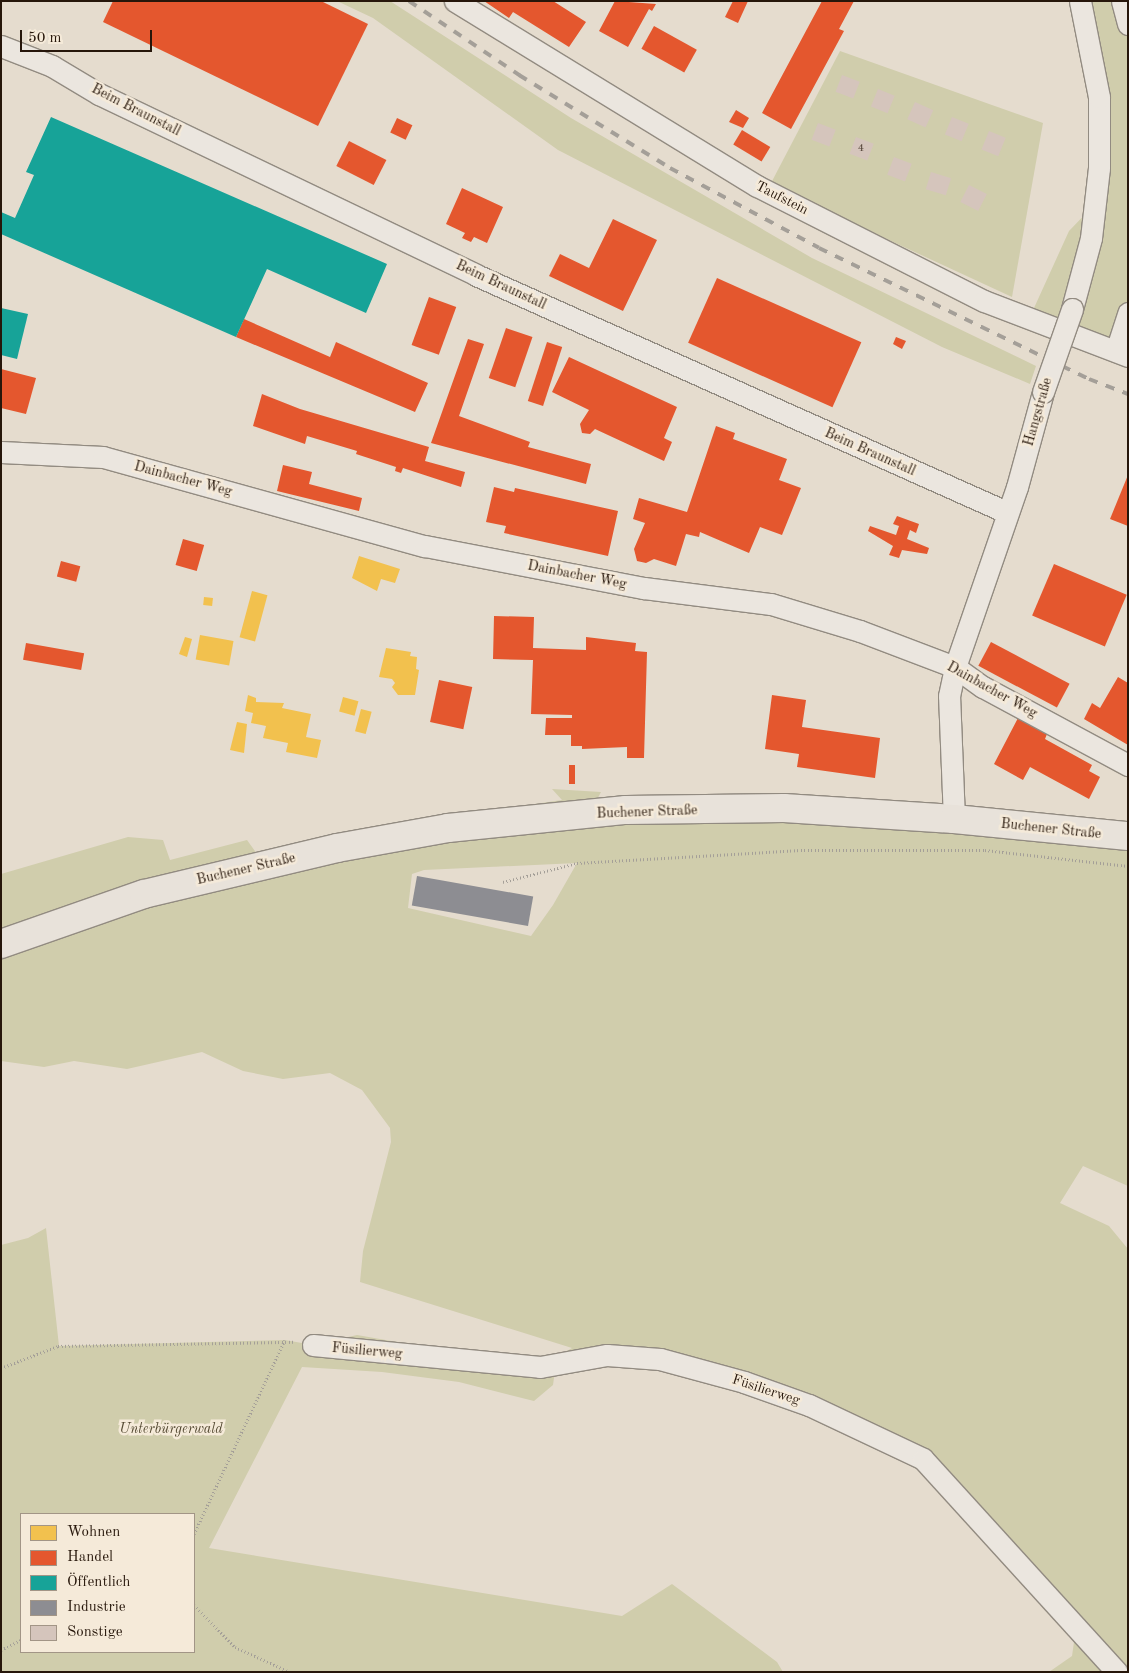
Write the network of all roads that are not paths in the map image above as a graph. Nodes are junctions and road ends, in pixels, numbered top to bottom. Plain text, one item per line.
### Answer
1 (455, 1) edge
2 (1080, 1) edge
3 (1122, 1) edge
4 (1128, 24) edge
5 (1, 46) edge
6 (1128, 313) edge
7 (1122, 354) edge
8 (1, 452) edge
9 (1006, 512) junction
10 (955, 667) junction
11 (1128, 765) edge
12 (954, 819) junction
13 (1128, 836) edge
14 (1, 944) edge
15 (313, 1346) dead end
16 (1116, 1672) edge

1 - 7 street, Taufstein
2 - 9 street, Hangstraße, bridge
3 - 4 street
5 - 9 street, Beim Braunstall
6 - 7 street
8 - 10 street, Dainbacher Weg
9 - 10 street, Hangstraße
10 - 11 street, Dainbacher Weg
10 - 12 street, Hangstraße
12 - 13 main road, Buchener Straße
12 - 14 main road, Buchener Straße
15 - 16 street, Füsilierweg

